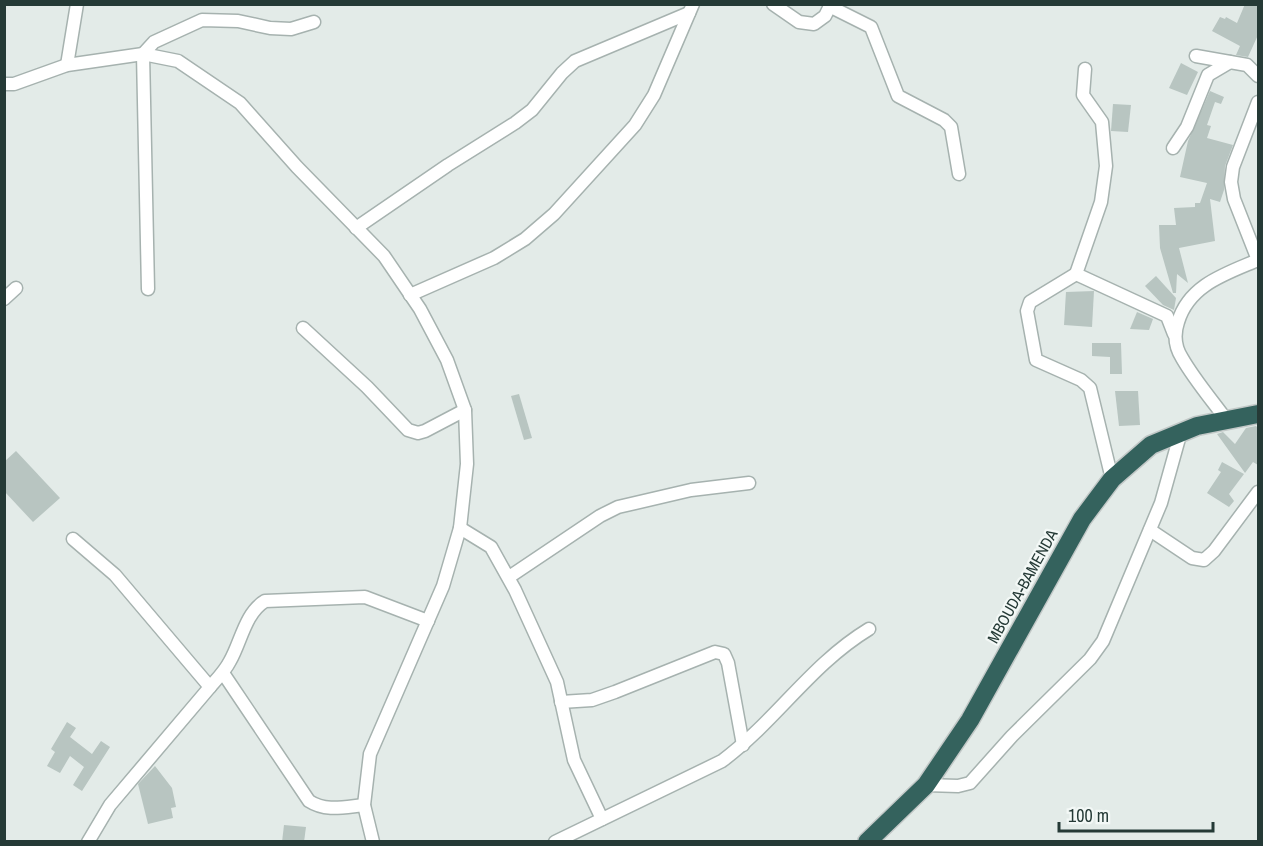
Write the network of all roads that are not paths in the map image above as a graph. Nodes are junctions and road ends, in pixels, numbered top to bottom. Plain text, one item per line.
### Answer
1 (76, 4) edge
2 (773, 4) edge
3 (831, 6) edge
4 (691, 9) edge
5 (314, 22) dead end
6 (143, 54) junction
7 (1196, 56) dead end
8 (1230, 62) junction
9 (67, 65) junction
10 (1085, 69) dead end
11 (1258, 76) edge
12 (4, 84) edge
13 (1258, 102) edge
14 (1173, 148) dead end
15 (959, 174) dead end
16 (356, 228) junction
17 (1258, 260) edge
18 (1076, 274) junction
19 (15, 288) dead end
20 (148, 289) dead end
21 (410, 295) junction
22 (4, 298) edge
23 (303, 328) dead end
24 (1174, 334) junction
25 (465, 410) junction
26 (1258, 414) edge
27 (1225, 418) junction
28 (1180, 435) junction
29 (1112, 479) junction
30 (749, 483) dead end
31 (1258, 492) edge
32 (460, 528) junction
33 (1150, 530) junction
34 (73, 539) dead end
35 (509, 578) junction
36 (428, 621) junction
37 (869, 629) dead end
38 (223, 673) junction
39 (210, 687) junction
40 (561, 702) junction
41 (743, 745) junction
42 (926, 785) junction
43 (364, 805) junction
44 (602, 819) junction
45 (88, 842) edge
46 (373, 842) edge
47 (555, 842) edge
48 (867, 842) edge

1 - 9 street
2 - 3 street
3 - 15 street
4 - 16 street
4 - 21 street
5 - 6 street
6 - 9 street
6 - 16 street
6 - 20 street
7 - 8 street
8 - 11 street
8 - 14 street
9 - 12 street
10 - 18 street
13 - 17 street
16 - 21 street
17 - 24 street
18 - 24 street
18 - 29 street
19 - 22 street
21 - 25 street
23 - 25 street
24 - 27 street
25 - 32 street
26 - 27 highway, MBOUDA-BAMENDA
27 - 28 highway, MBOUDA-BAMENDA
28 - 29 highway, MBOUDA-BAMENDA
28 - 33 street
29 - 42 highway, MBOUDA-BAMENDA
30 - 35 street
31 - 33 street
32 - 35 street
32 - 36 street
33 - 42 street
34 - 39 street
35 - 40 street
36 - 38 street
36 - 43 street
37 - 41 street
38 - 39 street
38 - 43 street
39 - 45 street
40 - 41 street
40 - 44 street
41 - 44 street
42 - 48 highway, MBOUDA-BAMENDA
43 - 46 street
44 - 47 street

